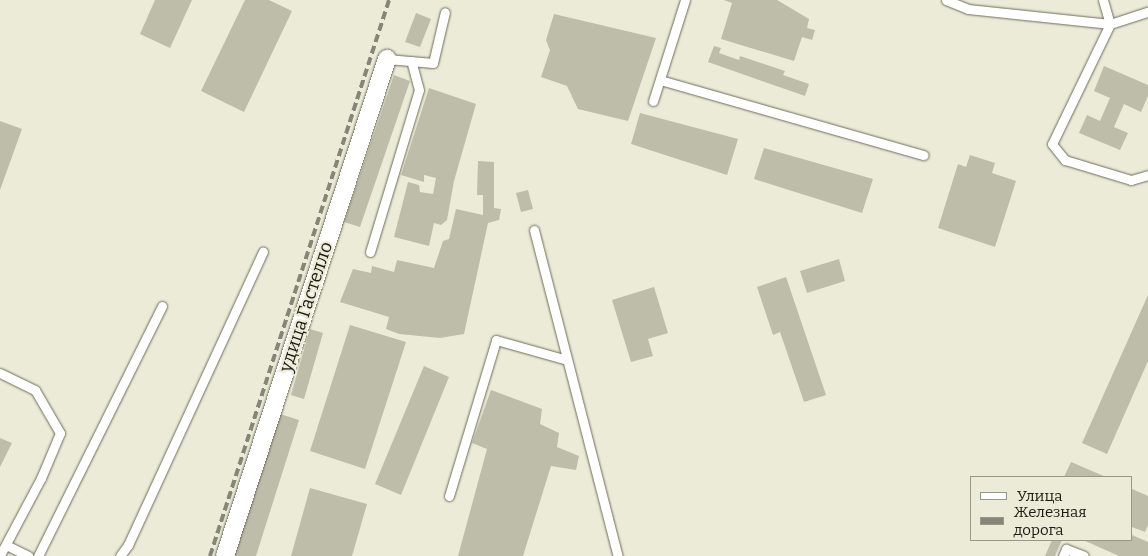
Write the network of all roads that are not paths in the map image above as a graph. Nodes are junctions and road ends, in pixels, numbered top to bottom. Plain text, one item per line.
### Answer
1 (685, 0) edge
2 (946, 0) edge
3 (1103, 0) edge
4 (446, 12) dead end
5 (1148, 12) edge
6 (1110, 24) junction
7 (386, 59) joint
8 (411, 61) junction
9 (660, 80) junction
10 (654, 100) dead end
11 (924, 155) dead end
12 (1148, 175) edge
13 (534, 230) dead end
14 (263, 252) dead end
15 (370, 252) dead end
16 (162, 306) dead end
17 (567, 360) junction
18 (0, 373) edge
19 (448, 496) dead end
20 (6, 545) junction
21 (0, 555) edge
22 (28, 556) edge
23 (38, 556) edge
24 (120, 556) edge
25 (226, 556) edge
26 (618, 556) edge
27 (1063, 556) edge
28 (1084, 556) edge

1 - 9 lane
2 - 6 lane
3 - 6 lane
4 - 8 lane
5 - 6 lane
6 - 12 lane
7 - 8 lane
7 - 25 street, удица Гастелло
8 - 15 lane
9 - 10 lane
9 - 11 lane
13 - 17 lane
14 - 24 lane
16 - 23 lane
17 - 19 lane
17 - 26 lane
18 - 20 lane
20 - 21 lane
20 - 22 lane
27 - 28 lane

